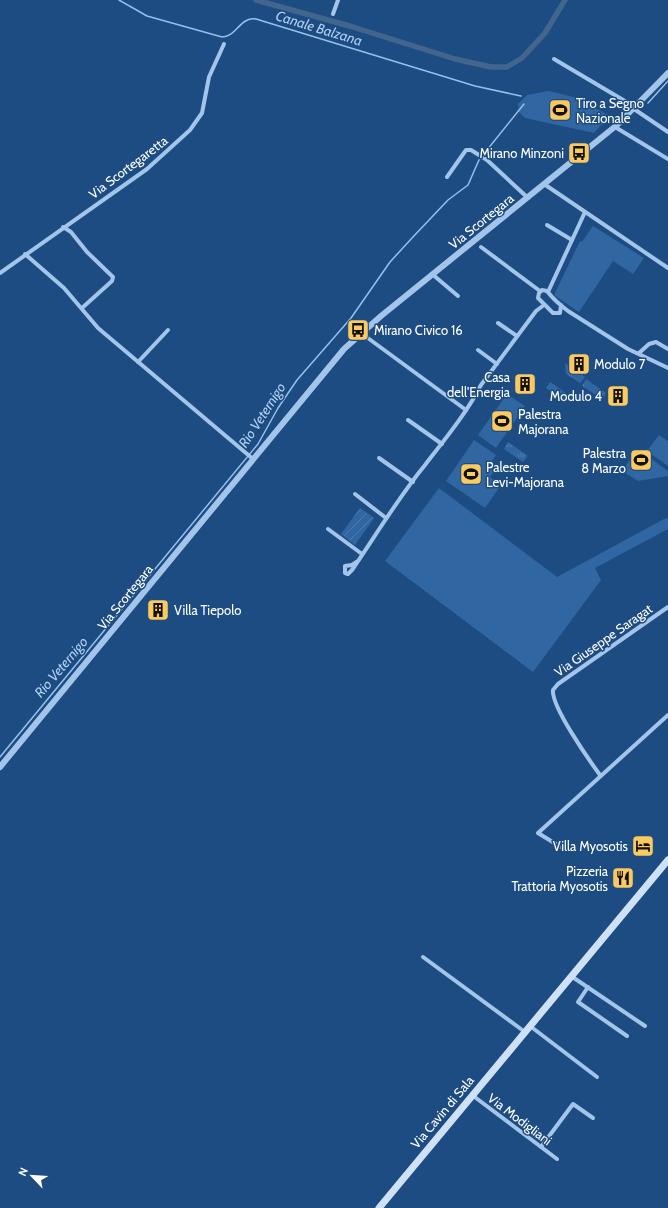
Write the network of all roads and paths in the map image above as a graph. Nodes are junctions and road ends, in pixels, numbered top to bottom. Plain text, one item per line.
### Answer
1 (338, 0) edge
2 (333, 14) dead end
3 (224, 44) dead end
4 (554, 59) dead end
5 (668, 73) edge
6 (634, 108) junction
7 (616, 127) junction
8 (668, 132) edge
9 (668, 159) edge
10 (447, 177) dead end
11 (544, 184) junction
12 (528, 198) junction
13 (585, 212) junction
14 (546, 225) dead end
15 (63, 228) junction
16 (572, 240) junction
17 (481, 247) dead end
18 (25, 254) junction
19 (668, 268) edge
20 (0, 273) edge
21 (432, 274) junction
22 (540, 291) junction
23 (548, 292) junction
24 (458, 296) dead end
25 (540, 300) junction
26 (544, 305) junction
27 (561, 305) junction
28 (82, 308) junction
29 (536, 311) junction
30 (568, 311) junction
31 (560, 313) junction
32 (498, 323) dead end
33 (168, 330) dead end
34 (361, 332) junction
35 (517, 336) junction
36 (668, 349) edge
37 (478, 350) dead end
38 (639, 353) junction
39 (138, 362) junction
40 (497, 364) junction
41 (668, 368) edge
42 (466, 410) junction
43 (408, 420) dead end
44 (442, 444) junction
45 (379, 458) dead end
46 (253, 459) junction
47 (413, 482) junction
48 (355, 494) dead end
49 (386, 518) junction
50 (328, 530) dead end
51 (362, 554) junction
52 (358, 561) dead end
53 (668, 607) edge
54 (668, 715) edge
55 (0, 767) edge
56 (600, 775) junction
57 (564, 849) dead end
58 (668, 860) edge
59 (423, 957) dead end
60 (571, 976) junction
61 (588, 987) junction
62 (530, 1026) junction
63 (645, 1026) dead end
64 (525, 1032) junction
65 (627, 1036) dead end
66 (597, 1077) dead end
67 (472, 1095) junction
68 (593, 1118) dead end
69 (541, 1147) junction
70 (557, 1159) dead end
71 (379, 1208) edge

1 - 2 street
3 - 15 street, Via Scortegaretta
4 - 6 street
5 - 6 street, Via Scortegara
6 - 7 street, Via Scortegara
6 - 8 street
7 - 9 street
7 - 11 street, Via Scortegara
10 - 12 street
11 - 12 street, Via Scortegara
11 - 13 street
12 - 21 street, Via Scortegara
13 - 16 street
13 - 19 street
14 - 16 street
15 - 18 street, Via Scortegaretta
15 - 28 street
16 - 23 street
17 - 22 street
18 - 20 street, Via Scortegaretta
18 - 28 street
21 - 24 street
21 - 34 street, Via Scortegara
22 - 23 street
22 - 25 street
23 - 27 street
25 - 26 street
25 - 29 street
26 - 29 street
26 - 31 street
27 - 30 street
27 - 31 street
28 - 39 street
29 - 35 street
30 - 31 street
30 - 38 street
32 - 35 street
33 - 39 street
34 - 42 street
34 - 46 street, Via Scortegara
35 - 40 street
36 - 38 street
37 - 40 street
38 - 41 street
39 - 46 street
40 - 42 street
42 - 44 street
43 - 44 street
44 - 47 street
45 - 47 street
46 - 55 street, Via Scortegara
47 - 49 street
48 - 49 street
49 - 51 street
50 - 51 street
51 - 52 street
53 - 56 street, Via Giuseppe Saragat
54 - 56 street
56 - 57 street
58 - 60 main road, Via Cavin di Sala
59 - 64 street
60 - 61 street
60 - 62 main road, Via Cavin di Sala
61 - 63 street
61 - 65 street
62 - 64 main road, Via Cavin di Sala
62 - 66 street
64 - 67 main road, Via Cavin di Sala
67 - 69 street, Via Modigliani
67 - 71 main road, Via Cavin di Sala
68 - 69 street
69 - 70 street, Via Modigliani

